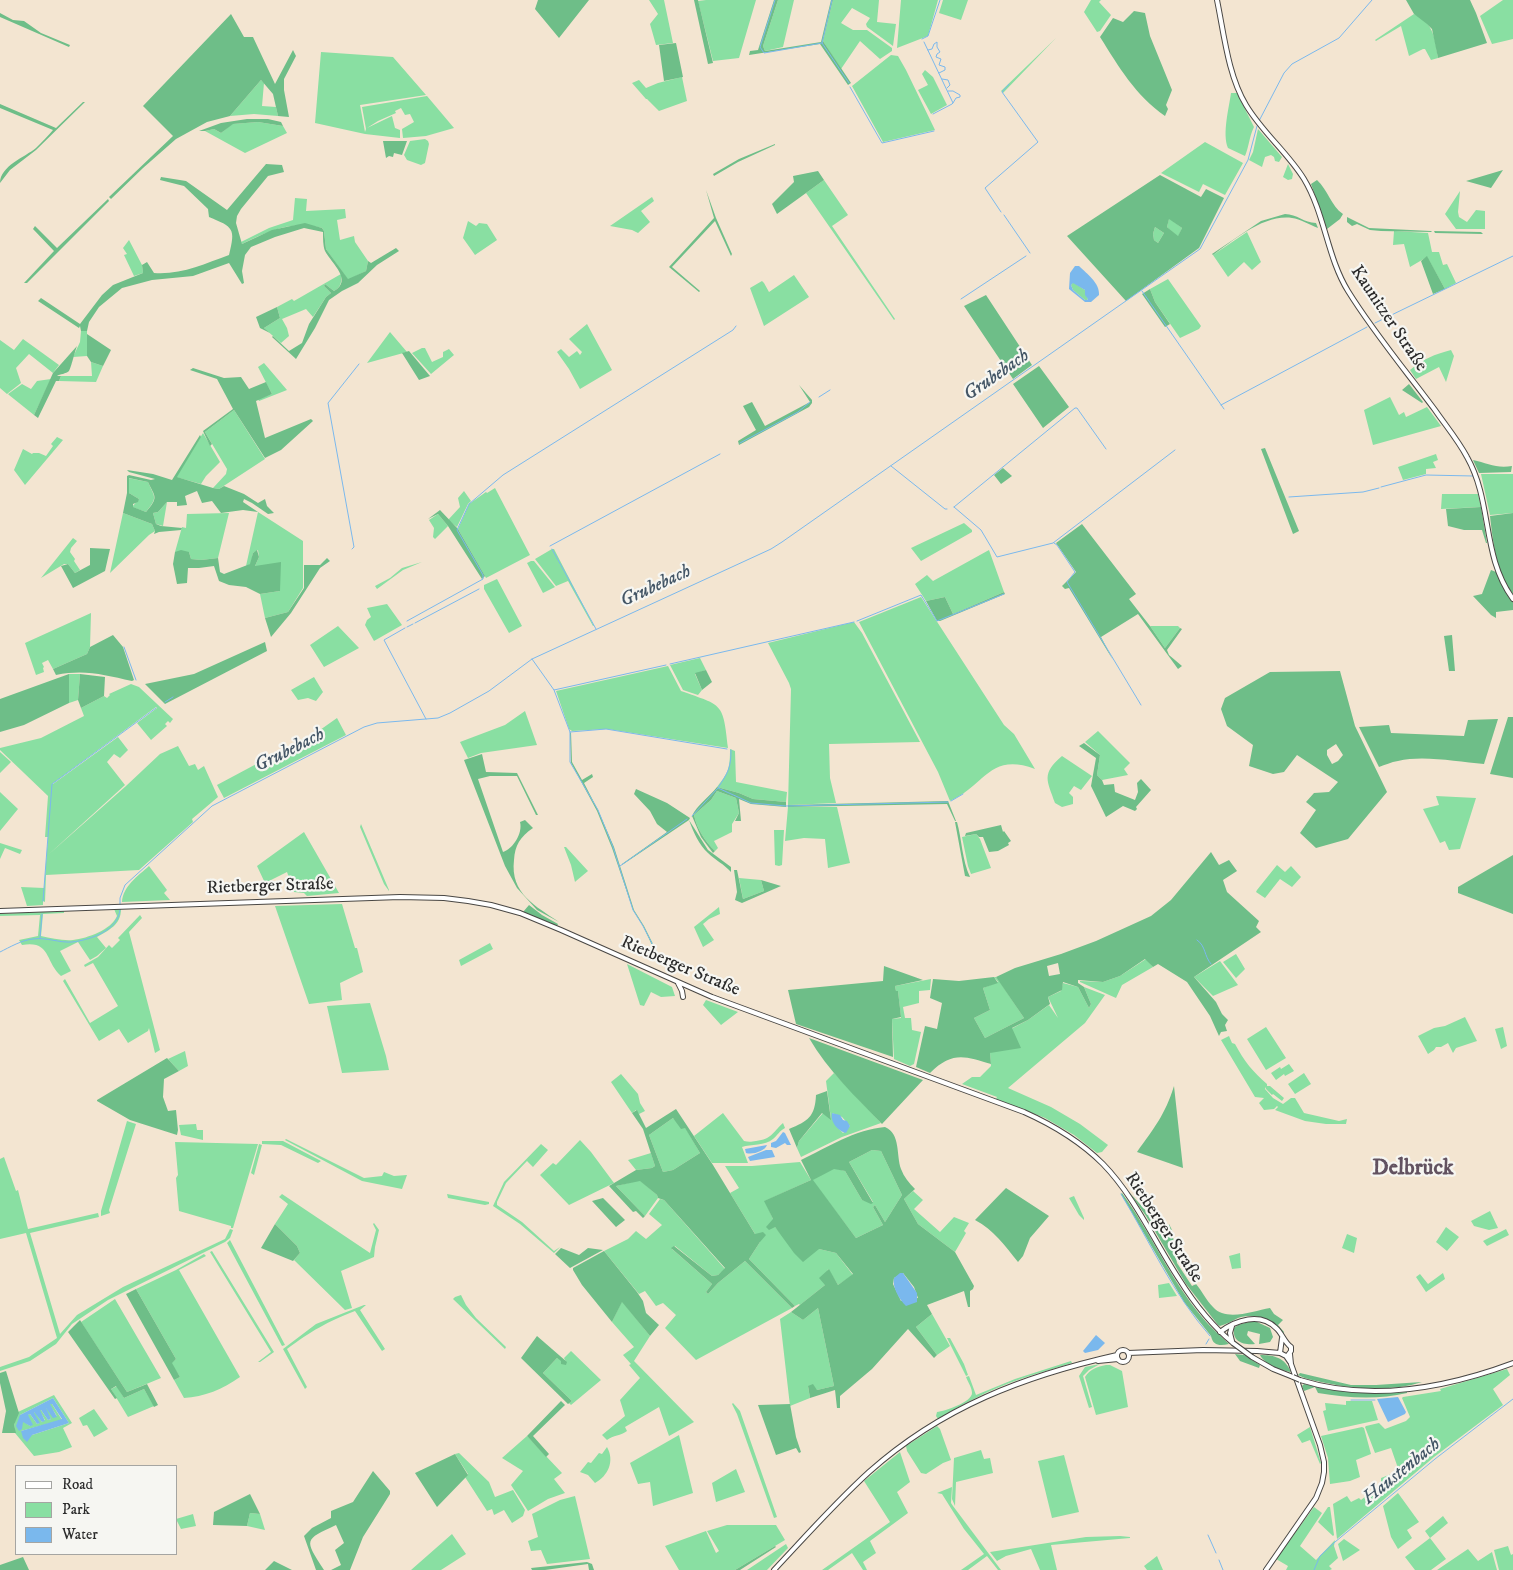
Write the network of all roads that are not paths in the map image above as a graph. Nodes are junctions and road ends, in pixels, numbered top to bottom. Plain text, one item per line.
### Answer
1 (1217, 0) edge
2 (1513, 599) edge
3 (0, 912) edge
4 (678, 983) junction
5 (683, 997) dead end
6 (1233, 1325) junction
7 (1222, 1334) junction
8 (1233, 1343) junction
9 (1282, 1348) junction
10 (1128, 1355) junction
11 (1288, 1355) junction
12 (1117, 1357) junction
13 (1512, 1364) edge
14 (774, 1570) edge
15 (1266, 1570) edge

1 - 2 main road, Kaunitzer Straße
3 - 4 main road, Rietberger Straße
4 - 5 main road
4 - 7 main road, Rietberger Straße
6 - 7 main road
6 - 8 main road
6 - 9 main road
7 - 8 main road, Rietberger Straße
8 - 13 main road, Rietberger Straße, bridge
9 - 10 main road
9 - 11 main road
9 - 11 main road
10 - 12 main road
10 - 12 main road
11 - 15 main road
12 - 14 main road

